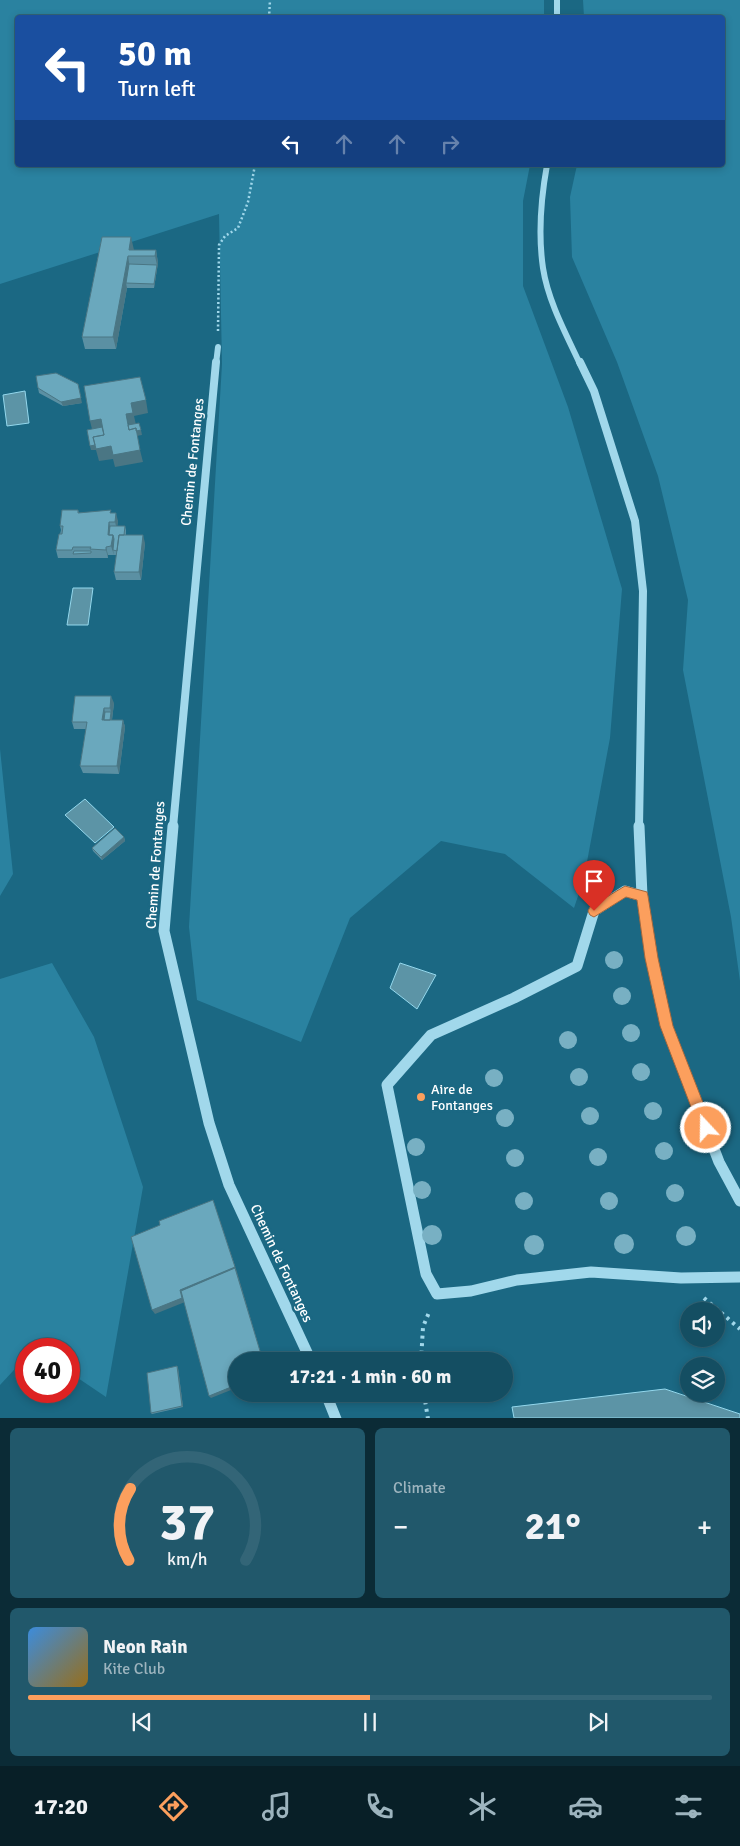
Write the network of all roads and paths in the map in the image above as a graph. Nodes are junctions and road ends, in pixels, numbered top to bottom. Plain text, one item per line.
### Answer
1 (270, 0) edge
2 (557, 0) edge
3 (269, 15) edge
4 (557, 15) edge
5 (255, 167) edge
6 (547, 167) edge
7 (218, 347) joint
8 (642, 896) junction
9 (740, 1201) edge
10 (740, 1276) edge
11 (681, 1278) junction
12 (437, 1294) junction
13 (740, 1329) edge
14 (307, 1352) edge
15 (421, 1352) edge
16 (329, 1402) edge
17 (425, 1402) edge
18 (336, 1418) edge
19 (428, 1418) edge

1 - 3 path
2 - 4 street
5 - 7 path
6 - 8 street
7 - 14 street, Chemin de Fontanges
8 - 9 street
8 - 12 street
10 - 11 street
11 - 12 street
11 - 13 path
12 - 15 path
16 - 18 street
17 - 19 path

